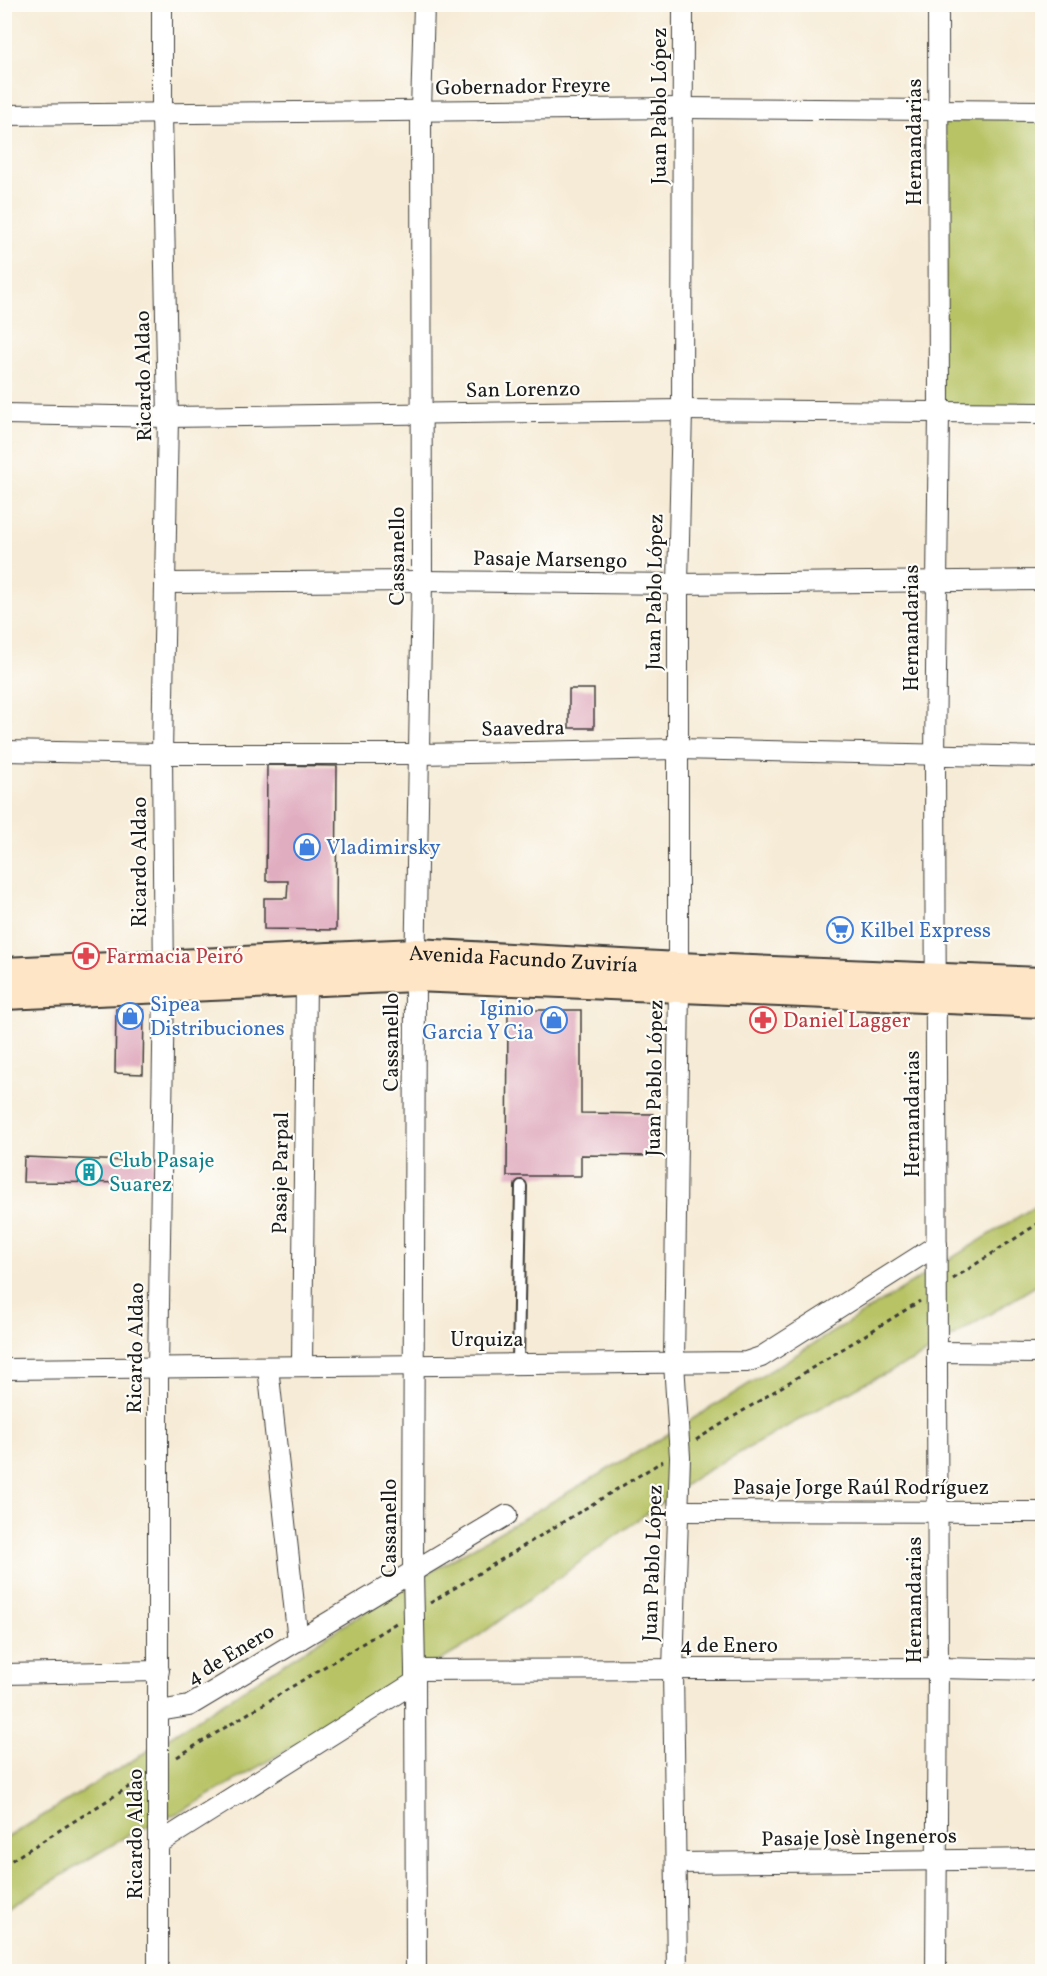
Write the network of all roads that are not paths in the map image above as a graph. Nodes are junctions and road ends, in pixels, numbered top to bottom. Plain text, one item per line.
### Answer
1 (162, 4) edge
2 (424, 4) edge
3 (683, 4) edge
4 (938, 4) edge
5 (682, 108) junction
6 (421, 111) junction
7 (938, 111) junction
8 (1042, 111) edge
9 (162, 114) junction
10 (4, 115) edge
11 (682, 410) junction
12 (939, 412) junction
13 (1042, 412) edge
14 (4, 414) edge
15 (421, 415) junction
16 (168, 417) junction
17 (1042, 580) edge
18 (422, 581) junction
19 (166, 583) junction
20 (935, 583) junction
21 (678, 584) junction
22 (677, 749) junction
23 (4, 751) edge
24 (162, 754) junction
25 (420, 754) junction
26 (935, 756) junction
27 (1042, 757) edge
28 (416, 965) junction
29 (4, 972) edge
30 (164, 975) junction
31 (678, 978) junction
32 (306, 980) junction
33 (1042, 982) edge
34 (935, 988) junction
35 (4, 995) edge
36 (1042, 1003) edge
37 (521, 1186) dead end
38 (937, 1245) junction
39 (937, 1352) junction
40 (1042, 1353) edge
41 (674, 1362) junction
42 (518, 1363) junction
43 (414, 1364) junction
44 (302, 1365) junction
45 (268, 1366) junction
46 (158, 1368) junction
47 (4, 1369) edge
48 (679, 1511) junction
49 (937, 1511) junction
50 (1042, 1512) edge
51 (507, 1515) dead end
52 (413, 1572) junction
53 (298, 1641) junction
54 (938, 1668) junction
55 (673, 1669) junction
56 (1042, 1670) edge
57 (159, 1671) junction
58 (4, 1674) edge
59 (416, 1676) junction
60 (159, 1711) junction
61 (158, 1844) junction
62 (1042, 1859) edge
63 (936, 1860) junction
64 (676, 1863) junction
65 (158, 1971) edge
66 (416, 1971) edge
67 (677, 1971) edge
68 (936, 1971) edge

1 - 9 street, Ricardo Aldao
2 - 6 street, Cassanello
3 - 5 street, Juan Pablo López
4 - 7 street, Hernandarias
5 - 6 street, Gobernador Freyre
5 - 7 street, Gobernador Freyre
5 - 11 street, Juan Pablo López
6 - 9 street, Gobernador Freyre
6 - 15 street, Cassanello
7 - 8 street, Gobernador Freyre
7 - 12 street, Hernandarias
9 - 10 street, Gobernador Freyre
9 - 16 street, Ricardo Aldao
11 - 12 street, San Lorenzo
11 - 15 street, San Lorenzo
11 - 21 street, Juan Pablo López
12 - 13 street, San Lorenzo
12 - 20 street, Hernandarias
14 - 16 street, San Lorenzo
15 - 16 street, San Lorenzo
15 - 18 street, Cassanello
16 - 19 street, Ricardo Aldao
17 - 20 street, Pasaje Marsengo
18 - 19 street, Pasaje Marsengo
18 - 21 street, Pasaje Marsengo
18 - 25 street, Cassanello
19 - 24 street, Ricardo Aldao
20 - 21 street, Pasaje Marsengo
20 - 26 street, Hernandarias
21 - 22 street, Juan Pablo López
22 - 25 street, Saavedra
22 - 26 street, Saavedra
22 - 31 street, Juan Pablo López
23 - 24 street, Saavedra
24 - 25 street, Saavedra
24 - 30 street, Ricardo Aldao
25 - 28 street, Cassanello
26 - 27 street, Saavedra
26 - 34 street, Hernandarias
28 - 30 main road, Avenida Facundo Zuviría
28 - 31 main road, Avenida Facundo Zuviría
28 - 32 main road, Avenida Facundo Zuviría
28 - 43 street, Cassanello
29 - 30 main road, Avenida Facundo Zuviría
30 - 32 main road, Avenida Facundo Zuviría
30 - 35 main road, Avenida Facundo Zuviría
30 - 46 street, Ricardo Aldao
31 - 34 main road, Avenida Facundo Zuviría
31 - 41 street, Juan Pablo López
32 - 44 street, Pasaje Parpal
33 - 34 main road, Avenida Facundo Zuviría
34 - 36 main road, Avenida Facundo Zuviría
34 - 38 street, Hernandarias
37 - 42 lane
38 - 39 street, Hernandarias
38 - 41 street, Urquiza
39 - 40 street
39 - 49 street, Hernandarias
41 - 42 street, Urquiza
41 - 48 street, Juan Pablo López
42 - 43 street, Urquiza
43 - 44 street, Urquiza
43 - 52 street, Cassanello
44 - 45 street, Urquiza
45 - 46 street, Urquiza
45 - 53 street
46 - 47 street, Urquiza
46 - 57 street, Ricardo Aldao
48 - 49 street, Pasaje Jorge Raúl Rodríguez
48 - 55 street, Juan Pablo López
49 - 50 street, Pasaje Jorge Raúl Rodríguez
49 - 54 street, Hernandarias
51 - 52 street, 4 de Enero
52 - 53 street, 4 de Enero
52 - 59 street, Cassanello
53 - 60 street, 4 de Enero
54 - 55 street, 4 de Enero
54 - 56 street, 4 de Enero
54 - 63 street, Hernandarias
55 - 59 street, 4 de Enero
55 - 64 street, Juan Pablo López
57 - 58 street, 4 de Enero
57 - 60 street, Ricardo Aldao
59 - 61 street
59 - 66 street, Cassanello
60 - 61 street, Ricardo Aldao
61 - 65 street, Ricardo Aldao
62 - 63 street, Pasaje Josè Ingeneros
63 - 64 street, Pasaje Josè Ingeneros
63 - 68 street, Hernandarias
64 - 67 street, Juan Pablo López

